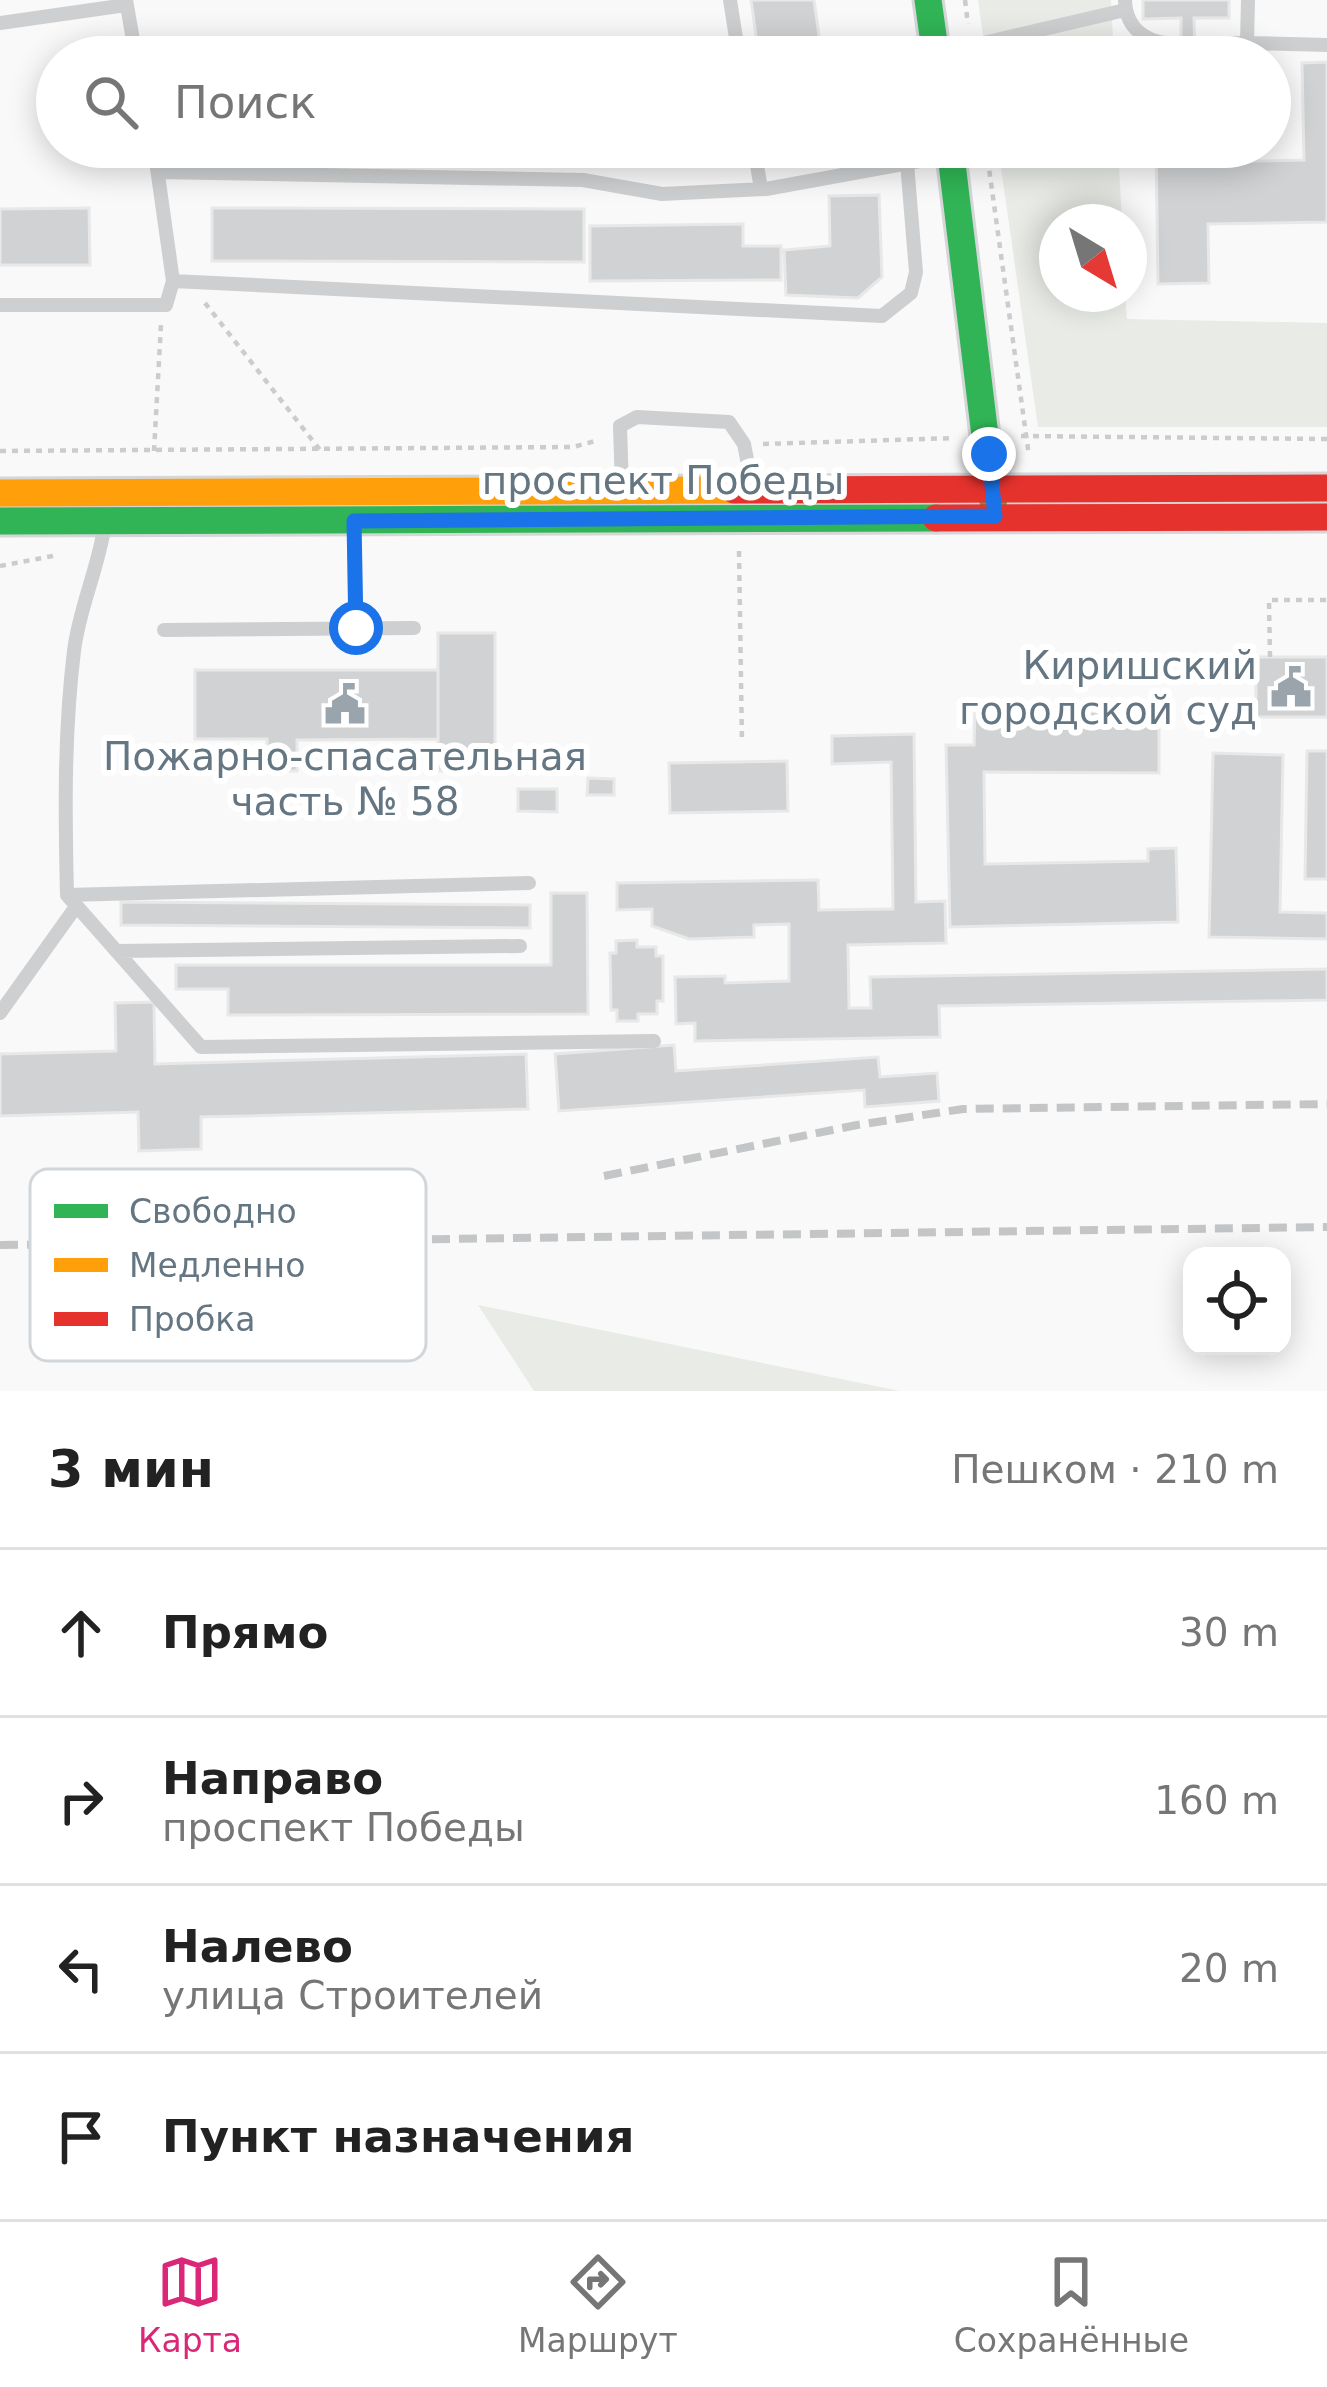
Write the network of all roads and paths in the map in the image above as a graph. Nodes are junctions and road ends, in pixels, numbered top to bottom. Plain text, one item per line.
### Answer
1 (730, 0) edge
2 (928, 0) edge
3 (1248, 0) edge
4 (126, 2) edge
5 (1125, 5) edge
6 (0, 23) edge
7 (132, 36) edge
8 (736, 36) edge
9 (933, 36) edge
10 (1010, 36) edge
11 (1144, 36) edge
12 (1247, 36) edge
13 (1291, 44) edge
14 (1327, 45) edge
15 (157, 168) edge
16 (758, 168) edge
17 (879, 168) edge
18 (907, 168) edge
19 (952, 168) edge
20 (989, 168) edge
21 (158, 172) junction
22 (761, 189) junction
23 (181, 282) junction
24 (0, 304) edge
25 (166, 305) junction
26 (620, 427) junction
27 (1029, 436) junction
28 (939, 439) dead end
29 (1327, 439) edge
30 (744, 444) junction
31 (320, 450) junction
32 (0, 451) edge
33 (154, 451) junction
34 (1029, 488) junction
35 (1327, 488) edge
36 (622, 490) junction
37 (753, 490) junction
38 (0, 494) edge
39 (994, 502) junction
40 (1327, 517) edge
41 (623, 519) junction
42 (0, 520) edge
43 (354, 521) junction
44 (103, 536) junction
45 (739, 547) dead end
46 (0, 566) edge
47 (1327, 600) edge
48 (356, 628) junction
49 (414, 628) dead end
50 (164, 631) dead end
51 (1270, 657) dead end
52 (742, 743) dead end
53 (529, 884) dead end
54 (71, 902) junction
55 (520, 946) dead end
56 (118, 951) junction
57 (0, 1012) edge
58 (654, 1041) dead end

1 - 8 lane
2 - 9 main road
3 - 12 lane
4 - 6 lane
4 - 7 lane
5 - 10 lane
5 - 11 lane
13 - 14 lane
15 - 21 lane
16 - 22 lane
17 - 22 lane
18 - 23 lane
19 - 39 main road
20 - 27 path
21 - 22 lane
21 - 23 lane
23 - 25 lane
23 - 31 path
24 - 25 lane
25 - 33 path
26 - 30 lane
26 - 31 path
26 - 36 lane
27 - 29 path
27 - 34 path
28 - 30 path
30 - 37 lane
31 - 33 path
32 - 33 path
34 - 35 main road, проспект Победы
34 - 39 main road, проспект Победы
36 - 37 main road, проспект Победы
36 - 38 main road, проспект Победы
36 - 41 lane
37 - 39 main road, проспект Победы
39 - 40 main road, проспект Победы
39 - 41 main road, проспект Победы
41 - 43 main road, проспект Победы
42 - 44 main road, проспект Победы
43 - 44 main road, проспект Победы
43 - 48 lane
44 - 46 path
44 - 54 lane
45 - 52 path
47 - 51 path
48 - 49 lane
48 - 50 lane
53 - 54 lane
54 - 56 lane
54 - 57 lane
55 - 56 lane
56 - 58 lane

